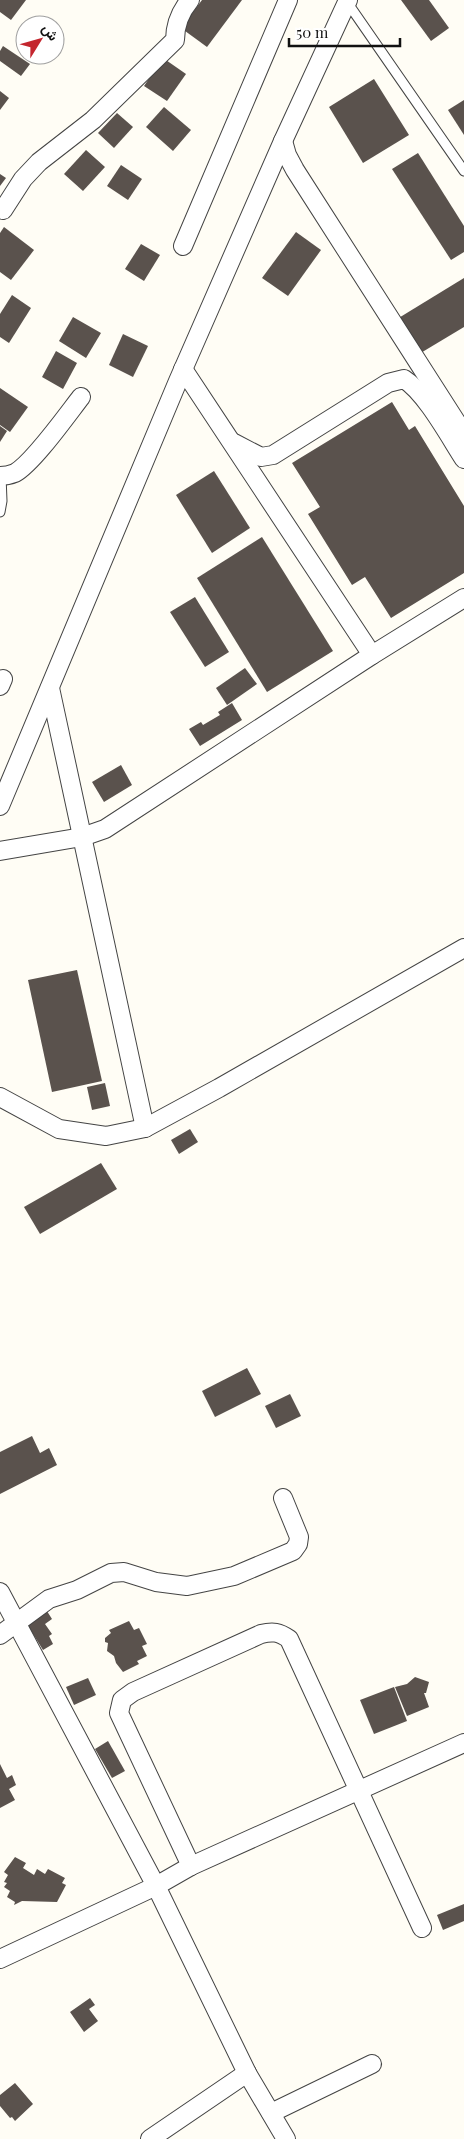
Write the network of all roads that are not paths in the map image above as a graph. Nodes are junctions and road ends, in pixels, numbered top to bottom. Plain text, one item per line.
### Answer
1 (190, 0) edge
2 (348, 1) edge
3 (280, 4) edge
4 (283, 141) junction
5 (464, 171) edge
6 (3, 210) dead end
7 (183, 246) dead end
8 (183, 369) junction
9 (81, 397) dead end
10 (464, 434) edge
11 (231, 441) junction
12 (464, 459) edge
13 (1, 476) edge
14 (0, 512) edge
15 (464, 598) edge
16 (372, 655) junction
17 (50, 688) junction
18 (0, 806) edge
19 (82, 837) junction
20 (0, 852) edge
21 (464, 948) edge
22 (0, 1097) edge
23 (145, 1128) junction
24 (283, 1498) dead end
25 (0, 1592) edge
26 (17, 1622) junction
27 (0, 1636) edge
28 (464, 1743) edge
29 (359, 1789) junction
30 (191, 1866) junction
31 (156, 1886) junction
32 (422, 1928) dead end
33 (0, 1959) edge
34 (372, 2064) dead end
35 (247, 2073) junction
36 (271, 2113) junction
37 (150, 2139) edge
38 (286, 2139) edge

1 - 6 street
2 - 4 street
2 - 5 lane
3 - 7 street
4 - 8 street
4 - 10 street
8 - 11 street
8 - 17 street
9 - 13 street
11 - 12 street
11 - 16 street
13 - 14 lane
15 - 16 street
16 - 19 street
17 - 18 street
17 - 19 street
19 - 20 street
19 - 23 street
21 - 23 street
22 - 23 street
24 - 26 street
25 - 26 street
26 - 27 street
26 - 31 street
28 - 29 street
29 - 30 street
29 - 30 street
29 - 32 street
30 - 31 street
31 - 33 street
31 - 35 street
34 - 36 street
35 - 36 street
35 - 37 street
36 - 38 street

